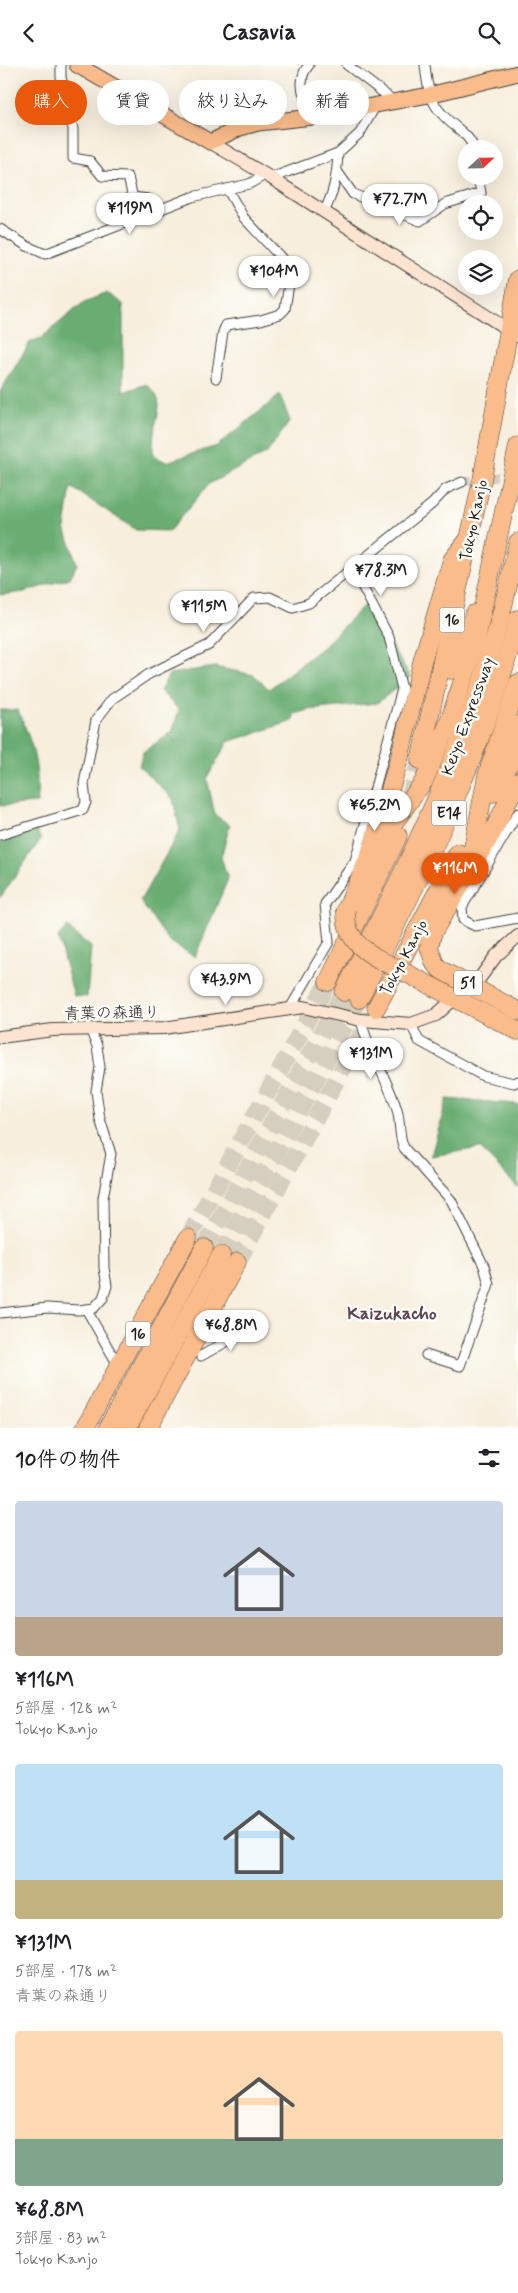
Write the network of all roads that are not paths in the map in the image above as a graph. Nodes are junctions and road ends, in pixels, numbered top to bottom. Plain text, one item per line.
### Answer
1 (61, 65) edge
2 (78, 65) edge
3 (309, 65) edge
4 (348, 65) edge
5 (425, 65) edge
6 (518, 73) edge
7 (303, 80) edge
8 (429, 95) junction
9 (394, 101) junction
10 (376, 105) junction
11 (369, 106) edge
12 (297, 119) edge
13 (470, 140) edge
14 (210, 142) junction
15 (338, 153) junction
16 (337, 171) junction
17 (268, 177) junction
18 (480, 185) edge
19 (227, 189) junction
20 (133, 197) junction
21 (161, 210) junction
22 (324, 212) junction
23 (138, 219) junction
24 (0, 229) edge
25 (518, 279) edge
26 (514, 333) edge
27 (216, 378) dead end
28 (518, 445) edge
29 (462, 482) tunnel mouth
30 (470, 537) junction
31 (518, 541) edge
32 (353, 569) junction
33 (488, 587) junction
34 (518, 619) edge
35 (518, 683) edge
36 (431, 719) junction
37 (518, 725) edge
38 (518, 747) edge
39 (420, 760) tunnel mouth
40 (512, 775) edge
41 (494, 793) dead end
42 (518, 813) edge
43 (0, 835) edge
44 (398, 836) dead end
45 (458, 853) dead end
46 (369, 857) junction
47 (467, 876) junction
48 (518, 918) edge
49 (518, 936) edge
50 (328, 982) tunnel mouth
51 (474, 986) junction
52 (456, 998) junction
53 (376, 1007) tunnel mouth
54 (289, 1010) junction
55 (518, 1011) edge
56 (361, 1020) junction
57 (411, 1024) junction
58 (90, 1029) junction
59 (518, 1031) edge
60 (0, 1037) edge
61 (518, 1081) edge
62 (188, 1238) tunnel mouth
63 (204, 1248) tunnel mouth
64 (86, 1309) junction
65 (0, 1313) edge
66 (249, 1329) dead end
67 (200, 1355) dead end
68 (426, 1355) dead end
69 (114, 1358) dead end
70 (84, 1428) edge
71 (108, 1428) edge
72 (127, 1428) edge
73 (148, 1428) edge

1 - 20 street
2 - 14 main road
3 - 7 street
4 - 9 street
5 - 8 street
6 - 8 main road
8 - 9 main road
8 - 13 street
9 - 10 main road
10 - 11 main road
10 - 15 street
12 - 14 main road
14 - 17 street
15 - 16 street
15 - 17 street
16 - 18 street
16 - 22 street
17 - 19 street
17 - 22 street
19 - 21 street
19 - 27 street
20 - 21 street
20 - 23 street
21 - 23 street
22 - 26 street
23 - 24 street
25 - 26 highway, Tokyo Kanjo / 16
26 - 30 highway, Tokyo Kanjo / 16
28 - 33 highway
29 - 32 street
30 - 36 highway, Tokyo Kanjo / 16
30 - 46 highway
31 - 34 highway, Keiyo Expressway / E14
32 - 43 street
32 - 54 street
33 - 36 highway
33 - 46 highway
35 - 47 highway
36 - 39 highway, Tokyo Kanjo / 16
37 - 40 highway
38 - 40 highway
40 - 41 highway
40 - 47 highway
42 - 48 street
44 - 50 highway
45 - 53 highway, Tokyo Kanjo
46 - 52 highway, 51, bridge
47 - 51 highway, 51
49 - 51 street, 青葉の森通り
51 - 52 street, 青葉の森通り
51 - 55 highway, 51
52 - 57 street, 青葉の森通り
52 - 59 highway, 51
54 - 56 street, 青葉の森通り
54 - 58 street, 青葉の森通り
56 - 57 street, 青葉の森通り
56 - 68 street
57 - 61 street
58 - 60 street, 青葉の森通り
58 - 64 street
62 - 70 highway, 16
63 - 71 highway
64 - 65 street
64 - 69 street
66 - 67 street
72 - 73 highway

